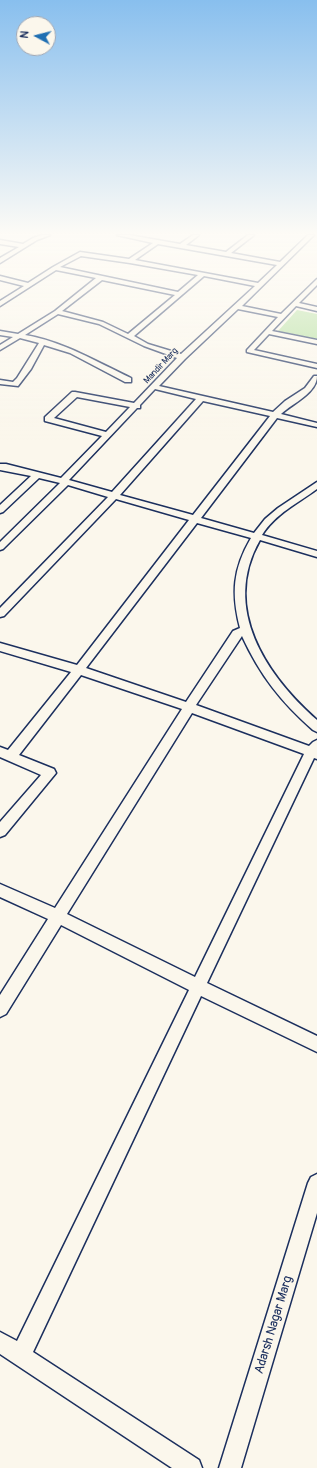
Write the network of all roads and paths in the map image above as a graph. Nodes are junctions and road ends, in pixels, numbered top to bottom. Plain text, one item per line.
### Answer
1 (68, 304) edge
2 (169, 304) edge
3 (241, 304) edge
4 (294, 304) joint
5 (237, 307) junction
6 (317, 309) edge
7 (57, 312) junction
8 (282, 316) junction
9 (268, 332) junction
10 (0, 333) edge
11 (20, 336) junction
12 (130, 336) junction
13 (43, 341) junction
14 (317, 342) edge
15 (0, 348) edge
16 (182, 357) junction
17 (317, 366) edge
18 (317, 378) edge
19 (128, 380) dead end
20 (0, 382) edge
21 (154, 387) junction
22 (201, 398) junction
23 (137, 406) junction
24 (275, 415) junction
25 (317, 425) edge
26 (108, 435) junction
27 (0, 467) edge
28 (36, 475) junction
29 (65, 482) junction
30 (317, 485) edge
31 (114, 496) junction
32 (0, 510) edge
33 (195, 519) junction
34 (256, 536) junction
35 (0, 547) edge
36 (317, 554) edge
37 (0, 614) edge
38 (245, 630) junction
39 (0, 647) edge
40 (79, 670) junction
41 (189, 707) junction
42 (317, 727) edge
43 (315, 750) edge
44 (5, 755) edge
45 (4, 818) edge
46 (0, 831) edge
47 (0, 890) edge
48 (57, 916) junction
49 (198, 985) junction
50 (0, 1009) edge
51 (317, 1044) edge
52 (317, 1183) edge
53 (0, 1342) edge
54 (20, 1356) junction
55 (191, 1468) edge
56 (230, 1468) edge

1 - 7 street
2 - 12 street
3 - 5 street, Mandir Marg
4 - 6 street
4 - 8 street
5 - 8 street
5 - 16 street, Mandir Marg
7 - 11 street
7 - 12 street
8 - 9 street
9 - 14 street
9 - 17 street
10 - 11 street
11 - 13 street
11 - 15 street
12 - 16 street
13 - 19 street
13 - 20 street
16 - 21 street, Mandir Marg
18 - 24 street
21 - 22 street
21 - 23 street, Mandir Marg
22 - 24 street
22 - 31 street
23 - 26 street, Mandir Marg
23 - 26 street
24 - 25 street
24 - 33 street
26 - 29 street, Mandir Marg
27 - 28 street
28 - 29 street
28 - 32 street
29 - 31 street
29 - 35 street, Mandir Marg
30 - 34 street
31 - 33 street
31 - 37 street
33 - 34 street
33 - 40 street
34 - 36 street
34 - 38 street
38 - 41 street
38 - 42 street
39 - 40 street
40 - 41 street
40 - 44 street
41 - 43 street
41 - 48 street
43 - 49 street
44 - 45 street
45 - 46 street
47 - 48 street
48 - 49 street
48 - 50 street
49 - 51 street
49 - 54 street
52 - 56 street, Adarsh Nagar Marg
53 - 54 street
54 - 55 street

